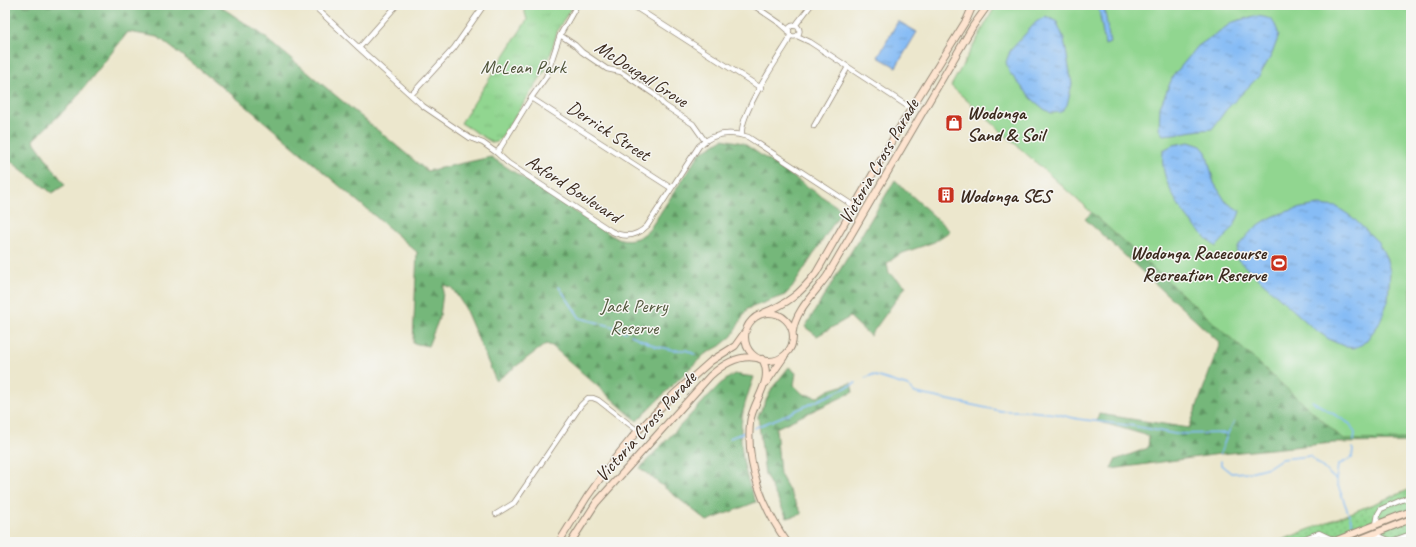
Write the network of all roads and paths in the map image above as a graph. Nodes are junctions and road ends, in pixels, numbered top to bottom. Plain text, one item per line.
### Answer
1 (313, 5) edge
2 (397, 5) edge
3 (484, 5) edge
4 (577, 5) edge
5 (632, 5) edge
6 (753, 5) edge
7 (811, 5) edge
8 (974, 5) edge
9 (988, 5) edge
10 (794, 31) junction
11 (560, 35) junction
12 (358, 48) junction
13 (848, 67) junction
14 (761, 88) junction
15 (411, 95) junction
16 (531, 98) junction
17 (912, 108) junction
18 (814, 126) dead end
19 (898, 130) junction
20 (742, 135) junction
21 (909, 136) junction
22 (705, 141) junction
23 (497, 153) junction
24 (671, 188) junction
25 (854, 206) junction
26 (865, 212) junction
27 (763, 313) junction
28 (793, 331) junction
29 (746, 332) junction
30 (785, 356) junction
31 (761, 359) junction
32 (762, 389) junction
33 (638, 432) junction
34 (1411, 496) edge
35 (1411, 511) edge
36 (496, 514) dead end
37 (1411, 519) edge
38 (1376, 525) junction
39 (1374, 534) junction
40 (1411, 534) edge
41 (1334, 541) edge
42 (559, 542) edge
43 (571, 542) edge
44 (787, 542) edge
45 (1294, 542) edge
46 (1353, 542) edge
47 (1390, 542) edge

1 - 12 street, Axford Boulevard
2 - 12 street
3 - 15 street
4 - 11 street
5 - 14 street
6 - 10 street
7 - 10 street
8 - 17 main road, Victoria Cross Parade
9 - 21 main road, Victoria Cross Parade
10 - 13 street
10 - 14 street
11 - 16 street
11 - 22 street, McDougall Grove
12 - 15 street, Axford Boulevard
13 - 17 street
13 - 18 street
14 - 20 street
15 - 23 street, Axford Boulevard
16 - 23 street
16 - 24 street, Derrick Street
17 - 19 main road, Victoria Cross Parade
19 - 21 main road
19 - 25 main road, Victoria Cross Parade
20 - 22 street, Axford Boulevard
20 - 25 street, Axford Boulevard
21 - 26 main road, Victoria Cross Parade
22 - 24 street, Axford Boulevard
23 - 24 street, Axford Boulevard
25 - 26 main road
25 - 27 main road, Victoria Cross Parade
26 - 28 main road, Victoria Cross Parade
27 - 28 main road
27 - 29 main road
28 - 30 main road
29 - 31 main road
29 - 33 main road, Victoria Cross Parade
30 - 31 main road
30 - 32 main road
31 - 32 main road
31 - 43 main road, Victoria Cross Parade
32 - 44 main road
33 - 36 street
33 - 42 main road, Victoria Cross Parade
34 - 38 street
35 - 38 main road
37 - 39 main road
38 - 39 main road
38 - 41 main road
39 - 46 main road
39 - 47 street
40 - 47 street
41 - 45 street

